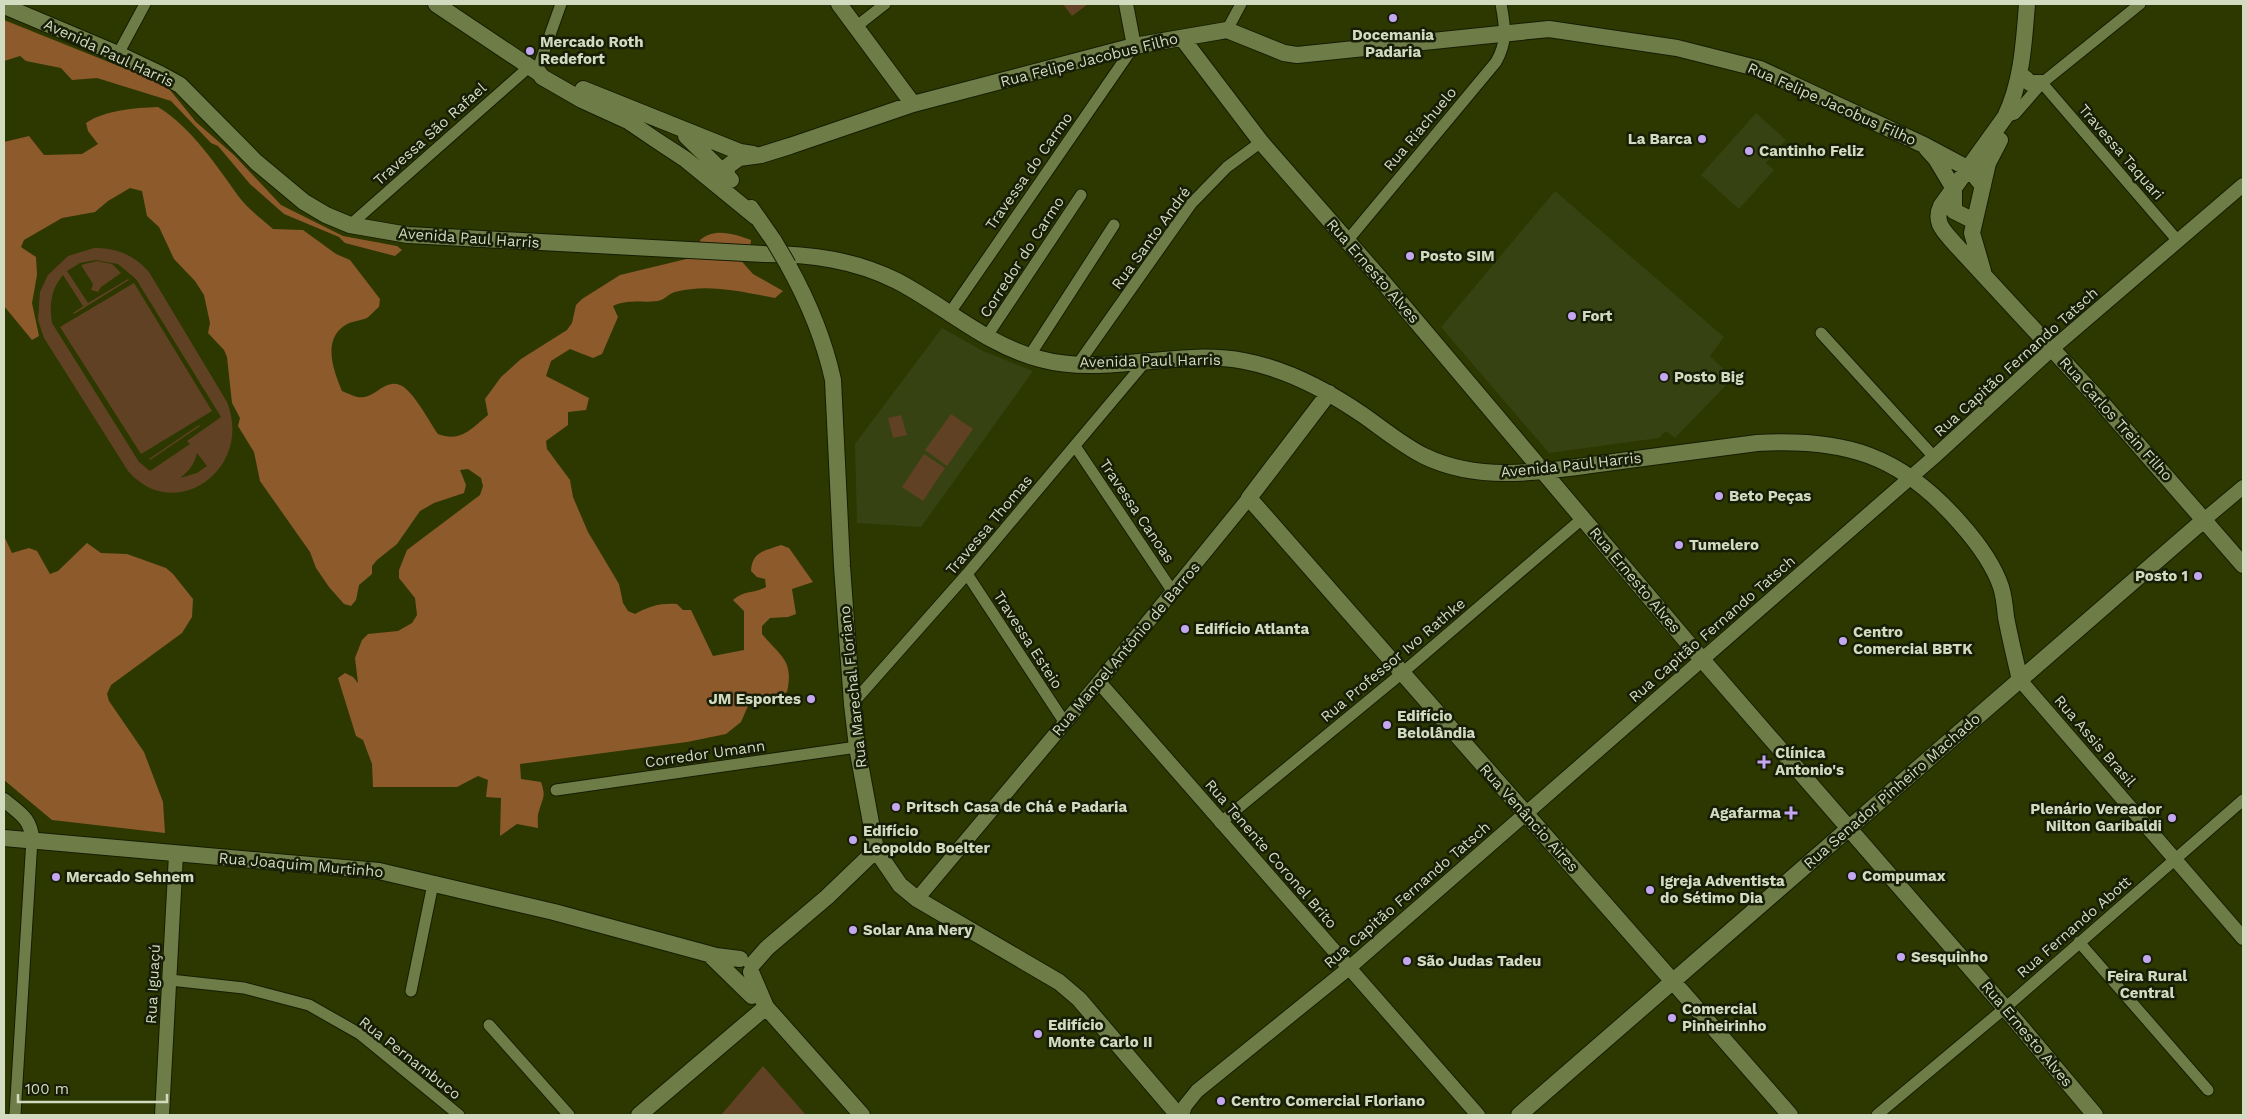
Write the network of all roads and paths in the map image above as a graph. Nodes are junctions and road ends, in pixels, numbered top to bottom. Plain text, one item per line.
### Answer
1 (145, 4) edge
2 (436, 4) edge
3 (561, 4) edge
4 (839, 4) edge
5 (886, 4) edge
6 (1126, 4) edge
7 (1241, 4) edge
8 (1501, 4) edge
9 (2027, 4) edge
10 (2140, 4) edge
11 (4, 6) edge
12 (857, 26) junction
13 (1227, 30) junction
14 (1506, 33) junction
15 (1182, 38) junction
16 (1134, 46) junction
17 (2023, 51) junction
18 (118, 54) junction
19 (535, 70) junction
20 (2025, 78) junction
21 (2042, 83) junction
22 (913, 104) junction
23 (607, 105) junction
24 (2010, 115) junction
25 (628, 122) junction
26 (675, 127) junction
27 (1261, 142) junction
28 (1924, 145) junction
29 (701, 149) junction
30 (761, 154) junction
31 (739, 158) junction
32 (1969, 168) junction
33 (726, 174) junction
34 (2243, 185) edge
35 (1983, 186) junction
36 (1954, 189) junction
37 (1081, 195) dead end
38 (756, 217) junction
39 (1974, 221) junction
40 (350, 225) junction
41 (1114, 225) dead end
42 (1347, 241) junction
43 (2178, 241) junction
44 (1985, 275) junction
45 (949, 314) junction
46 (1821, 333) dead end
47 (988, 336) junction
48 (2053, 348) junction
49 (1030, 355) junction
50 (1145, 362) junction
51 (1078, 364) junction
52 (1329, 393) junction
53 (1075, 446) junction
54 (1934, 458) junction
55 (1542, 471) junction
56 (1911, 477) junction
57 (2243, 487) edge
58 (1249, 498) junction
59 (1583, 518) junction
60 (2205, 519) junction
61 (2243, 565) edge
62 (967, 574) junction
63 (1173, 592) junction
64 (1703, 660) junction
65 (1401, 674) junction
66 (2020, 680) junction
67 (1099, 682) junction
68 (852, 704) junction
69 (1065, 723) junction
70 (857, 747) junction
71 (556, 790) dead end
72 (4, 800) edge
73 (2243, 800) edge
74 (1526, 813) junction
75 (1220, 823) junction
76 (1849, 829) junction
77 (4, 838) edge
78 (32, 839) junction
79 (876, 850) junction
80 (176, 854) junction
81 (2176, 858) junction
82 (433, 884) junction
83 (917, 900) junction
84 (2243, 938) edge
85 (2079, 942) junction
86 (712, 955) junction
87 (744, 967) junction
88 (1349, 968) junction
89 (170, 980) junction
90 (1673, 981) junction
91 (411, 991) dead end
92 (752, 996) junction
93 (2005, 1008) junction
94 (760, 1013) junction
95 (489, 1025) dead end
96 (2208, 1090) dead end
97 (1197, 1091) junction
98 (1165, 1101) junction
99 (855, 1112) edge
100 (16, 1115) edge
101 (162, 1115) edge
102 (459, 1115) edge
103 (569, 1115) edge
104 (639, 1115) edge
105 (1178, 1115) edge
106 (1182, 1115) edge
107 (1478, 1115) edge
108 (1519, 1115) edge
109 (1790, 1115) edge
110 (1877, 1115) edge
111 (2095, 1115) edge

1 - 18 street
2 - 19 main road
3 - 19 street
4 - 12 main road
5 - 12 street
6 - 16 street
7 - 13 street
8 - 14 street
9 - 17 main road
10 - 21 street
11 - 18 main road, Avenida Paul Harris
12 - 22 main road
13 - 14 main road, Rua Felipe Jacobus Filho
13 - 15 main road, Rua Felipe Jacobus Filho
14 - 28 main road, Rua Felipe Jacobus Filho
14 - 42 street, Rua Riachuelo
15 - 16 main road, Rua Felipe Jacobus Filho
15 - 27 main road, Rua Ernesto Alves
16 - 22 main road, Rua Felipe Jacobus Filho
16 - 45 street, Travessa do Carmo
17 - 20 main road
17 - 24 main road
18 - 40 main road, Avenida Paul Harris
19 - 23 main road
19 - 40 street, Travessa São Rafael
20 - 21 main road
20 - 24 main road
21 - 24 street
21 - 43 street, Travessa Taquari
22 - 30 main road, Rua Felipe Jacobus Filho
23 - 25 main road
23 - 26 main road
24 - 32 main road, Rua Carlos Trein Filho
24 - 35 main road
25 - 29 main road
25 - 38 main road
26 - 29 main road, Rua Marechal Floriano
26 - 30 main road
27 - 42 main road, Rua Ernesto Alves
27 - 51 street, Rua Santo André
28 - 32 main road, Rua Felipe Jacobus Filho
28 - 36 main road
29 - 31 main road
29 - 33 main road, Rua Marechal Floriano
30 - 31 main road, Rua Felipe Jacobus Filho
31 - 33 main road
32 - 35 main road
32 - 36 main road, Rua Carlos Trein Filho
33 - 38 main road, Rua Marechal Floriano
34 - 43 street, Rua Capitão Fernando Tatsch
35 - 39 main road
36 - 39 main road
36 - 44 main road, Rua Carlos Trein Filho
37 - 47 street, Corredor do Carmo
38 - 68 main road, Rua Marechal Floriano, bridge
39 - 44 main road
40 - 45 main road, Avenida Paul Harris
41 - 49 street
42 - 55 main road, Rua Ernesto Alves
43 - 48 street, Rua Capitão Fernando Tatsch
44 - 48 main road, Rua Carlos Trein Filho
45 - 47 main road, Avenida Paul Harris
46 - 54 street
47 - 49 main road, Avenida Paul Harris
48 - 54 street, Rua Capitão Fernando Tatsch
48 - 60 main road, Rua Carlos Trein Filho
49 - 51 main road, Avenida Paul Harris
50 - 51 main road, Avenida Paul Harris
50 - 52 main road, Avenida Paul Harris
50 - 53 street, Travessa Thomas
52 - 55 main road, Avenida Paul Harris
52 - 58 main road, Rua Manoel Antônio de Barros
53 - 62 street, Travessa Thomas
53 - 63 street, Travessa Canoas
54 - 56 street, Rua Capitão Fernando Tatsch
55 - 56 main road, Avenida Paul Harris
55 - 59 main road, Rua Ernesto Alves
56 - 64 street, Rua Capitão Fernando Tatsch
56 - 66 main road, Avenida Paul Harris
57 - 60 street, Rua Senador Pinheiro Machado
58 - 63 street, Rua Manoel Antônio de Barros
58 - 65 main road, Rua Venâncio Aires
59 - 64 main road, Rua Ernesto Alves
59 - 65 street, Rua Professor Ivo Rathke
60 - 61 main road, Rua Carlos Trein Filho
60 - 66 main road, Rua Senador Pinheiro Machado
62 - 68 street, Travessa Thomas
62 - 69 street, Travessa Esteio
63 - 67 street, Rua Manoel Antônio de Barros
64 - 74 street, Rua Capitão Fernando Tatsch
64 - 76 main road, Rua Ernesto Alves
65 - 74 main road, Rua Venâncio Aires
65 - 75 street, Rua Professor Ivo Rathke
66 - 76 main road, Rua Senador Pinheiro Machado
66 - 81 street, Rua Assis Brasil
67 - 69 street, Rua Manoel Antônio de Barros
67 - 75 street, Rua Tenente Coronel Brito
68 - 70 main road, Rua Marechal Floriano
69 - 83 street, Rua Manoel Antônio de Barros
70 - 71 street, Corredor Umann
70 - 79 main road, Rua Marechal Floriano
72 - 78 street
73 - 81 street, Rua Fernando Abott
74 - 88 street, Rua Capitão Fernando Tatsch
74 - 90 main road, Rua Venâncio Aires
75 - 88 street, Rua Tenente Coronel Brito
76 - 90 main road, Rua Senador Pinheiro Machado
76 - 93 main road, Rua Ernesto Alves
77 - 78 main road, Rua Joaquim Murtinho
78 - 80 main road, Rua Joaquim Murtinho
78 - 100 street
79 - 83 main road, Rua Marechal Floriano
79 - 87 main road
80 - 82 main road, Rua Joaquim Murtinho
80 - 89 street, Rua Iguaçú
81 - 84 street, Rua Assis Brasil
81 - 85 street, Rua Fernando Abott
82 - 86 main road, Rua Joaquim Murtinho
82 - 91 street
83 - 98 main road, Rua Marechal Floriano
85 - 93 street, Rua Fernando Abott
85 - 96 street
86 - 87 main road, Rua Joaquim Murtinho
86 - 92 main road, Rua Joaquim Murtinho
87 - 92 main road, Rua Joaquim Murtinho
87 - 94 main road
88 - 97 street, Rua Capitão Fernando Tatsch
88 - 107 street, Rua Tenente Coronel Brito
89 - 101 street, Rua Iguaçú
89 - 102 street, Rua Pernambuco
90 - 108 main road, Rua Senador Pinheiro Machado
90 - 109 main road, Rua Venâncio Aires
92 - 94 main road, Rua Joaquim Murtinho
93 - 110 street, Rua Fernando Abott
93 - 111 main road, Rua Ernesto Alves
94 - 99 main road
94 - 104 main road
95 - 103 street
97 - 98 street, Rua Capitão Fernando Tatsch
97 - 106 street, Rua Capitão Fernando Tatsch
98 - 105 main road, Rua Marechal Floriano

